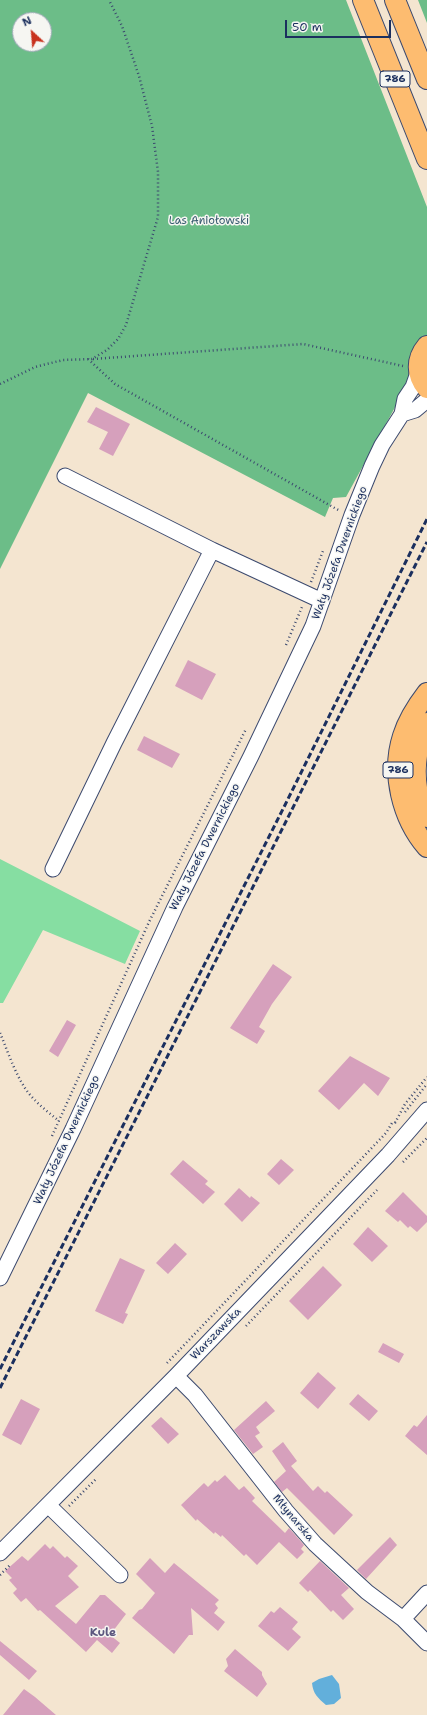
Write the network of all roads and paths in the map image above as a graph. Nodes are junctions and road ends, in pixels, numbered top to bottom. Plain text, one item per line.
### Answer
1 (109, 0) edge
2 (363, 0) edge
3 (395, 0) edge
4 (427, 80) edge
5 (427, 159) edge
6 (427, 346) edge
7 (88, 359) junction
8 (92, 359) junction
9 (419, 370) junction
10 (0, 384) edge
11 (427, 388) edge
12 (427, 400) edge
13 (402, 414) junction
14 (65, 476) dead end
15 (352, 515) junction
16 (212, 550) junction
17 (322, 601) junction
18 (427, 693) edge
19 (427, 723) edge
20 (427, 817) edge
21 (427, 847) edge
22 (53, 869) dead end
23 (0, 1032) edge
24 (427, 1084) edge
25 (427, 1110) edge
26 (73, 1129) junction
27 (0, 1278) edge
28 (164, 1366) dead end
29 (176, 1376) junction
30 (48, 1505) junction
31 (0, 1553) edge
32 (120, 1575) dead end
33 (427, 1593) edge
34 (403, 1619) junction
35 (427, 1643) edge

1 - 8 path
2 - 5 main road, 786
3 - 4 main road, 786
6 - 9 main road
7 - 8 path
7 - 10 path
7 - 15 path
8 - 9 path
9 - 11 main road
9 - 13 street, Wały Józefa Dwernickiego
12 - 13 street
13 - 15 street, Wały Józefa Dwernickiego
14 - 16 street
15 - 17 street, Wały Józefa Dwernickiego
16 - 17 street
16 - 22 street
17 - 26 street, Wały Józefa Dwernickiego
18 - 21 main road, 786
19 - 20 main road
23 - 26 path
24 - 28 path
25 - 29 street, Warszawska
26 - 27 street, Wały Józefa Dwernickiego
29 - 30 street, Warszawska
29 - 34 street, Młynarska
30 - 31 street, Warszawska
30 - 32 street
33 - 34 street
34 - 35 street, Młynarska

